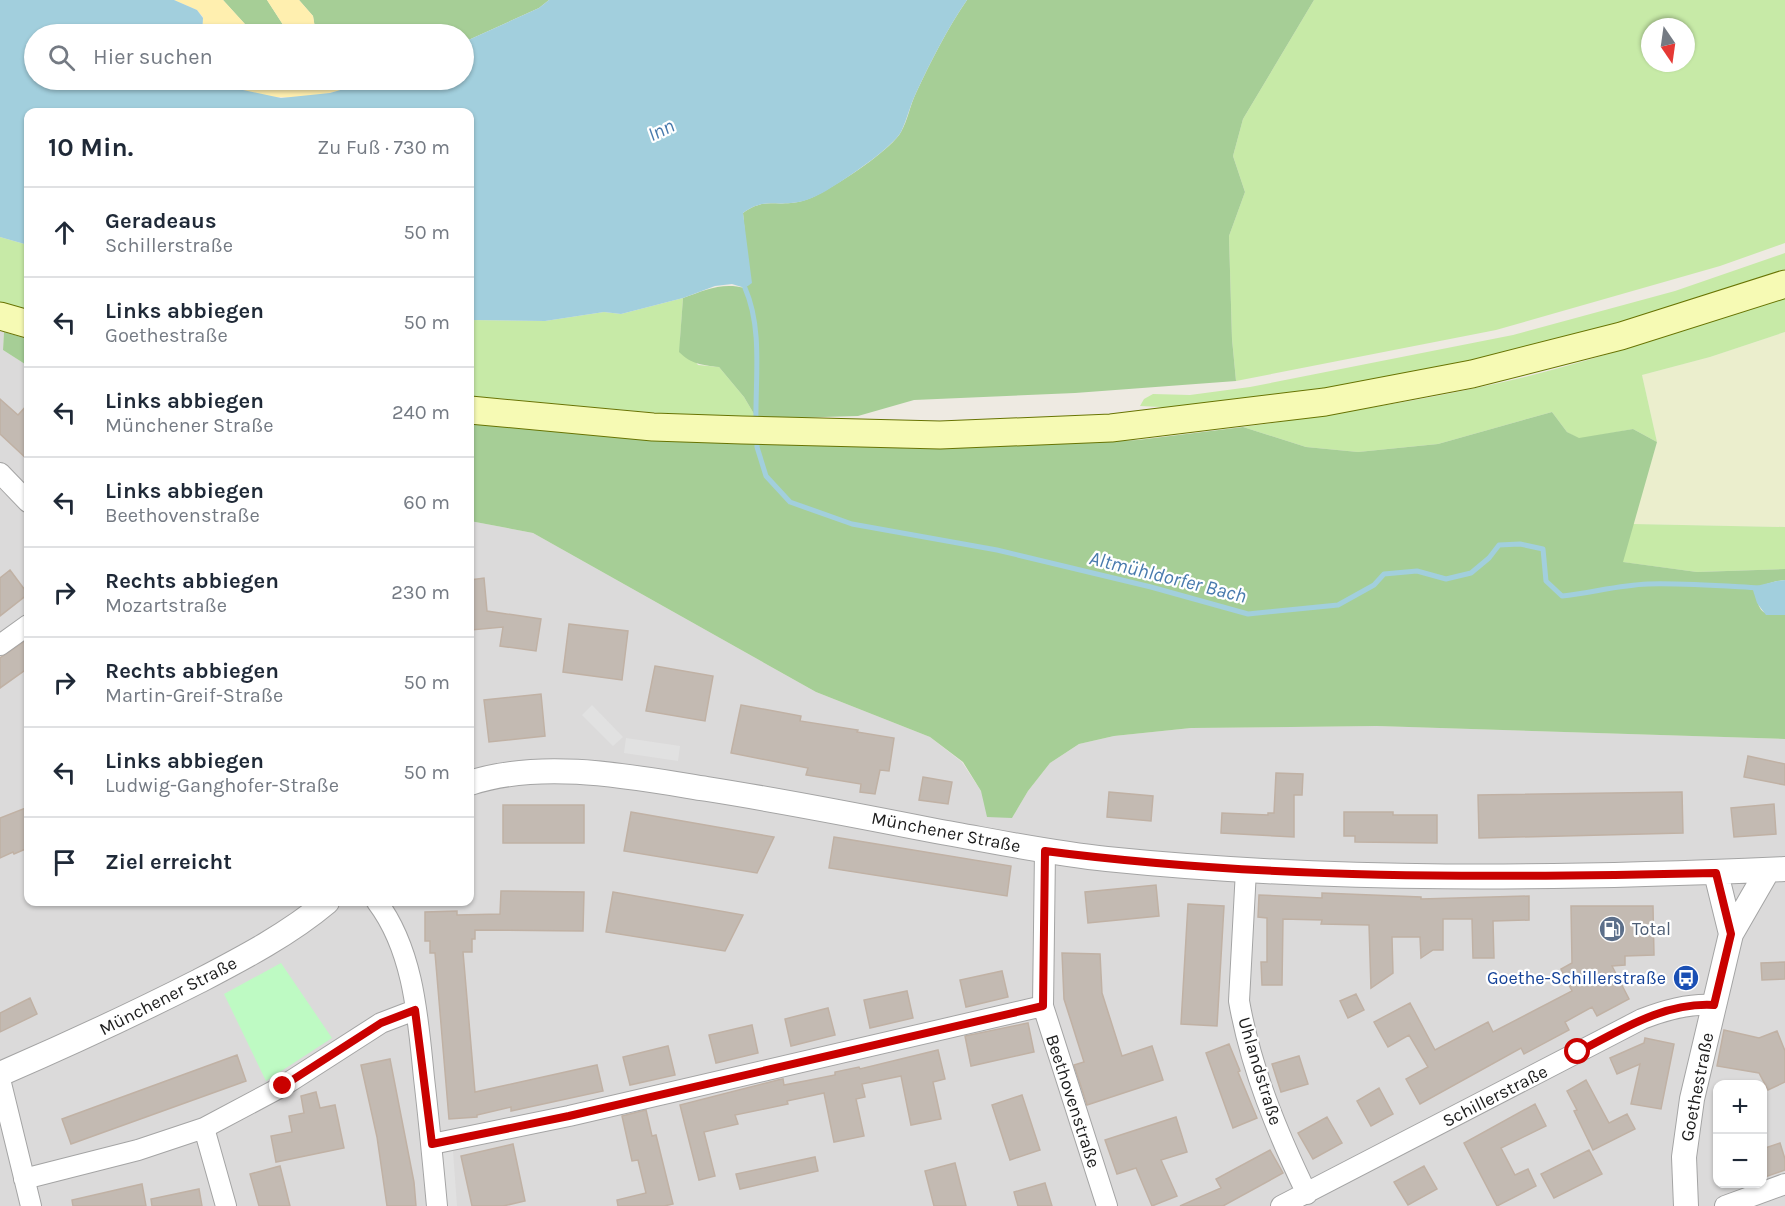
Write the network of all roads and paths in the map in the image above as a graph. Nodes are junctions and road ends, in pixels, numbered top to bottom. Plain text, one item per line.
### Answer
1 (1785, 284) edge
2 (0, 316) edge
3 (24, 323) edge
4 (474, 410) edge
5 (0, 473) edge
6 (24, 498) edge
7 (24, 628) edge
8 (0, 645) edge
9 (474, 782) edge
10 (1045, 851) junction
11 (1777, 869) edge
12 (1246, 870) junction
13 (1716, 873) junction
14 (322, 906) edge
15 (380, 906) edge
16 (1731, 934) junction
17 (1714, 1005) junction
18 (1043, 1006) junction
19 (415, 1010) junction
20 (0, 1074) edge
21 (0, 1079) edge
22 (204, 1128) junction
23 (432, 1144) junction
24 (24, 1179) junction
25 (1785, 1184) edge
26 (1307, 1194) junction
27 (31, 1206) edge
28 (226, 1206) edge
29 (437, 1206) edge
30 (1107, 1206) edge
31 (1281, 1206) edge
32 (1686, 1206) edge
33 (1725, 1206) edge

1 - 4 main road
2 - 3 main road
5 - 6 street
7 - 8 street
9 - 10 street, Münchener Straße
10 - 12 street, Münchener Straße
10 - 18 street, Beethovenstraße
11 - 13 street, Münchener Straße
11 - 16 street, Goethestraße
12 - 13 street, Münchener Straße
12 - 26 street, Uhlandstraße
13 - 16 street, Goethestraße
14 - 20 street, Münchener Straße
15 - 19 street
16 - 17 street, Goethestraße
17 - 26 street, Schillerstraße
17 - 32 street, Goethestraße
18 - 23 street
18 - 30 street, Beethovenstraße
19 - 22 street
19 - 23 street
21 - 24 street
22 - 24 street
22 - 28 street
23 - 29 street
24 - 27 street
25 - 33 street
26 - 31 street, Schillerstraße

